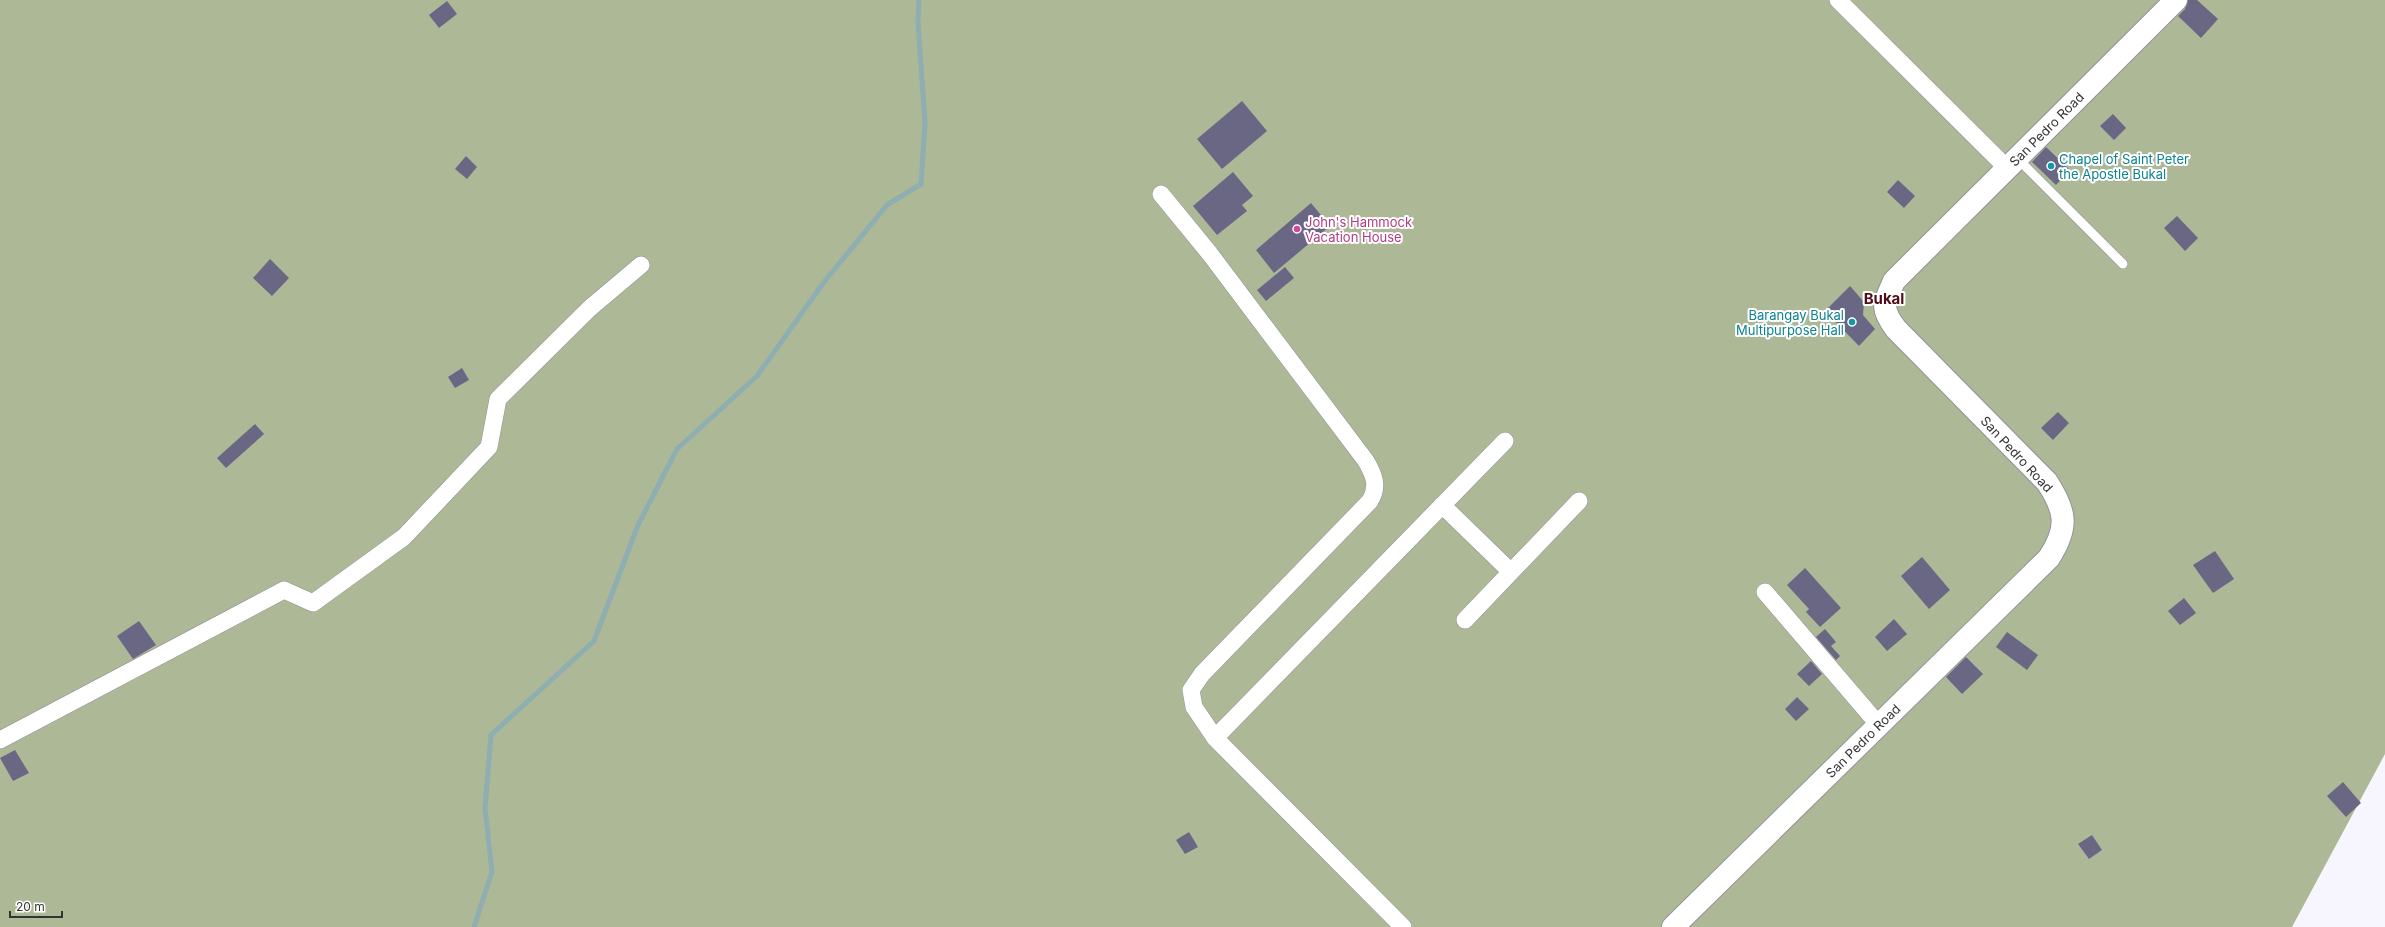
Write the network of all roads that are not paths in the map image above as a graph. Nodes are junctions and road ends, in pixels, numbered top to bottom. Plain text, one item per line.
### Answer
1 (1838, 0) edge
2 (2176, 0) edge
3 (2012, 163) junction
4 (1161, 194) dead end
5 (2123, 264) dead end
6 (641, 265) dead end
7 (1505, 441) dead end
8 (1579, 501) dead end
9 (1442, 505) junction
10 (1511, 572) junction
11 (1765, 592) dead end
12 (1465, 620) dead end
13 (1878, 724) junction
14 (1215, 738) junction
15 (0, 740) edge
16 (1402, 927) edge
17 (1673, 927) edge

1 - 3 street
2 - 3 street, San Pedro Road
3 - 5 lane
3 - 13 street, San Pedro Road
4 - 14 street
6 - 15 street
7 - 9 street
8 - 10 street
9 - 10 street
9 - 14 street
10 - 12 street
11 - 13 street
13 - 17 street, San Pedro Road
14 - 16 street

